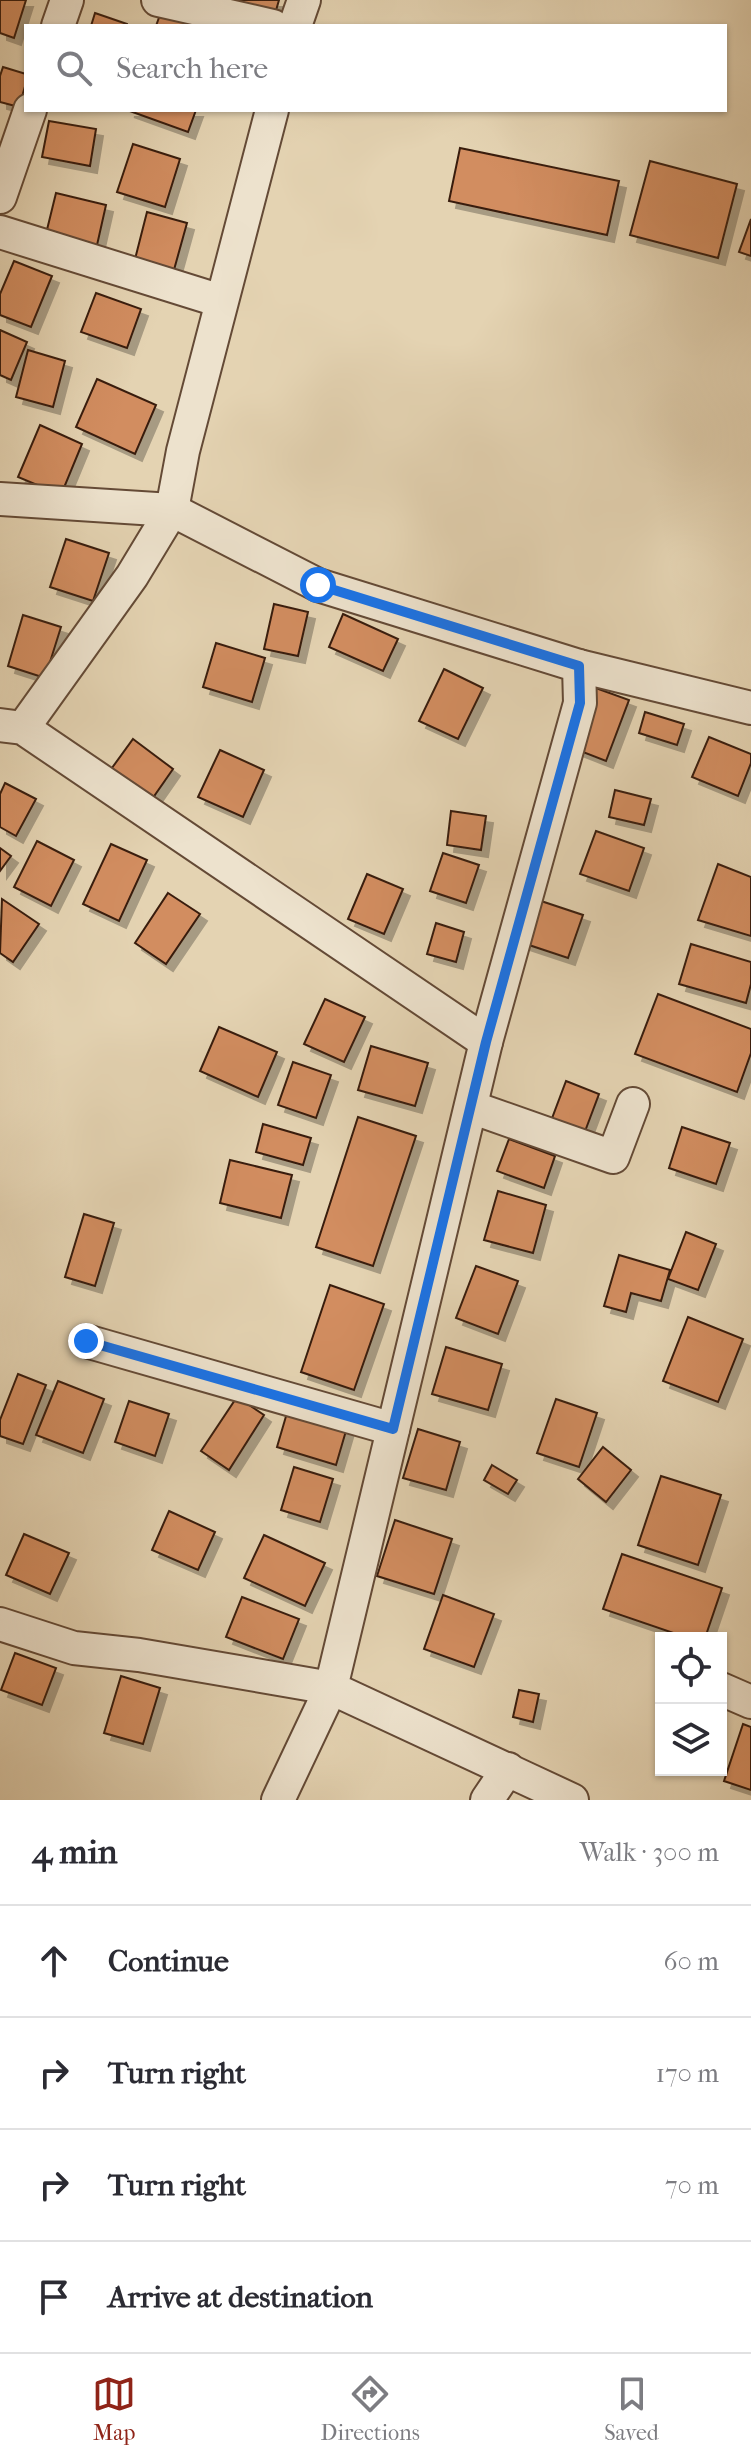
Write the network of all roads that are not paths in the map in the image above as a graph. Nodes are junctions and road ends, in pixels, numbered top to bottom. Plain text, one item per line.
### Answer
1 (67, 0) edge
2 (158, 0) edge
3 (304, 0) edge
4 (59, 24) edge
5 (264, 24) edge
6 (296, 24) edge
7 (29, 112) edge
8 (271, 112) edge
9 (0, 197) edge
10 (0, 232) edge
11 (221, 301) junction
12 (0, 499) edge
13 (172, 510) junction
14 (579, 666) junction
15 (751, 708) edge
16 (12, 727) edge
17 (486, 1042) junction
18 (633, 1104) dead end
19 (471, 1107) junction
20 (86, 1341) dead end
21 (393, 1429) junction
22 (0, 1624) edge
23 (331, 1688) junction
24 (727, 1692) edge
25 (751, 1702) edge
26 (508, 1769) junction
27 (278, 1800) edge
28 (487, 1800) edge
29 (572, 1800) edge

1 - 4 street
2 - 5 street
3 - 6 street
7 - 9 street
8 - 11 street
10 - 11 street
11 - 13 street
12 - 13 street
13 - 14 street
13 - 16 street
14 - 15 street
14 - 17 street
16 - 17 street
17 - 19 street
18 - 19 street
19 - 21 street
20 - 21 street
21 - 23 street
22 - 23 street
23 - 26 street
23 - 27 street
24 - 25 street
26 - 28 street
26 - 29 street

